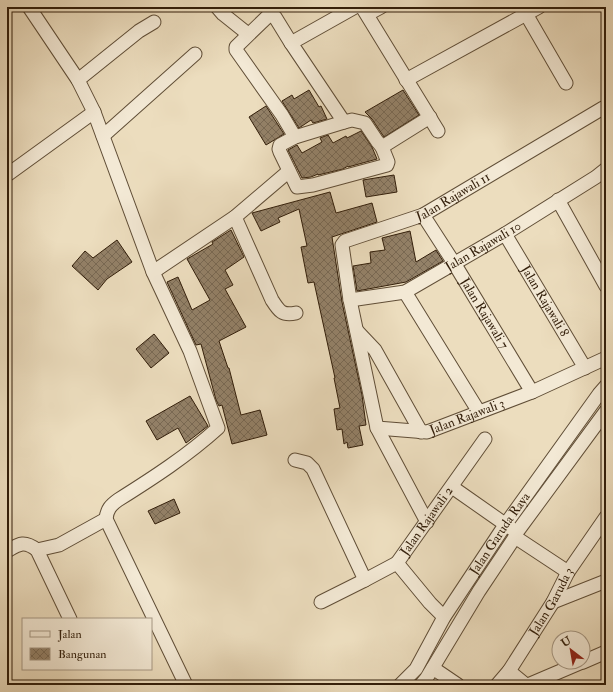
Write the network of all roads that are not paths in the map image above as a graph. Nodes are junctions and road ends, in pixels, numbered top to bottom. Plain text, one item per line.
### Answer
1 (29, 7) edge
2 (217, 7) edge
3 (355, 7) edge
4 (382, 7) edge
5 (539, 7) edge
6 (524, 10) edge
7 (365, 11) edge
8 (154, 22) dead end
9 (248, 34) junction
10 (291, 43) junction
11 (195, 54) dead end
12 (78, 80) junction
13 (406, 80) junction
14 (566, 83) dead end
15 (606, 108) edge
16 (94, 112) junction
17 (430, 117) junction
18 (344, 122) junction
19 (438, 131) dead end
20 (103, 136) junction
21 (295, 137) junction
22 (382, 147) junction
23 (606, 169) edge
24 (289, 171) junction
25 (7, 175) edge
26 (558, 200) junction
27 (422, 215) junction
28 (235, 216) junction
29 (505, 234) junction
30 (454, 264) junction
31 (153, 272) junction
32 (606, 286) edge
33 (405, 292) junction
34 (350, 300) junction
35 (296, 313) dead end
36 (356, 329) junction
37 (606, 358) edge
38 (384, 365) junction
39 (364, 368) junction
40 (585, 368) junction
41 (606, 386) edge
42 (532, 392) junction
43 (606, 411) edge
44 (478, 412) junction
45 (377, 428) junction
46 (421, 432) junction
47 (485, 439) dead end
48 (295, 460) dead end
49 (452, 486) junction
50 (606, 517) edge
51 (106, 519) junction
52 (426, 522) junction
53 (505, 525) junction
54 (516, 535) junction
55 (37, 550) junction
56 (7, 551) edge
57 (396, 563) junction
58 (568, 572) junction
59 (365, 580) junction
60 (606, 581) edge
61 (321, 602) dead end
62 (553, 602) junction
63 (444, 617) junction
64 (70, 618) edge
65 (606, 652) edge
66 (591, 658) edge
67 (433, 668) junction
68 (563, 670) edge
69 (509, 671) junction
70 (186, 685) edge
71 (400, 685) edge
72 (421, 685) edge
73 (458, 685) edge
74 (497, 685) edge
75 (527, 685) edge

1 - 12 street
2 - 9 street
3 - 10 street
4 - 7 street
5 - 6 street
6 - 13 street
6 - 14 street
7 - 13 street
8 - 12 street
9 - 10 street
9 - 21 street
10 - 18 street
11 - 20 street
12 - 16 street
13 - 17 street
15 - 27 street, Jalan Rajawali 11
16 - 20 street
16 - 25 street
17 - 19 street
17 - 22 street
18 - 21 street
18 - 22 street
20 - 31 street
21 - 24 street
22 - 24 street
23 - 26 street, Jalan Rajawali 10
24 - 28 street
26 - 29 street, Jalan Rajawali 10
26 - 32 street
27 - 30 street, Jalan Rajawali 7
27 - 34 street, Jalan Rajawali 11
28 - 31 street
28 - 35 street
29 - 30 street, Jalan Rajawali 10
29 - 40 street, Jalan Rajawali 8
30 - 33 street, Jalan Rajawali 10
30 - 42 street, Jalan Rajawali 7
31 - 51 street
33 - 34 street, Jalan Rajawali 10
33 - 44 street
34 - 36 street
36 - 38 street
36 - 39 street
37 - 40 street, Jalan Rajawali 3
38 - 39 street
38 - 46 street
39 - 45 street
40 - 42 street, Jalan Rajawali 3
41 - 53 street, Jalan Garuda Raya
42 - 44 street, Jalan Rajawali 3
43 - 54 street, Jalan Garuda Raya
44 - 46 street, Jalan Rajawali 3
45 - 46 street, Jalan Rajawali 3
45 - 52 street
47 - 49 street, Jalan Rajawali 2
48 - 59 street
49 - 52 street, Jalan Rajawali 2
49 - 53 street
50 - 58 street, Jalan Garuda 3
51 - 55 street
51 - 70 street
52 - 57 street, Jalan Rajawali 2
53 - 54 street
53 - 63 street, Jalan Garuda Raya
54 - 58 street
54 - 67 street, Jalan Garuda Raya
55 - 56 street
55 - 64 street
57 - 59 street
57 - 63 street, Jalan Rajawali 2
58 - 62 street, Jalan Garuda 3
59 - 61 street
60 - 62 street
62 - 69 street, Jalan Garuda 3
63 - 71 street, Jalan Garuda Raya
65 - 66 street
67 - 72 street, Jalan Garuda Raya
67 - 73 street
68 - 75 street
69 - 74 street, Jalan Garuda 3
69 - 75 street

